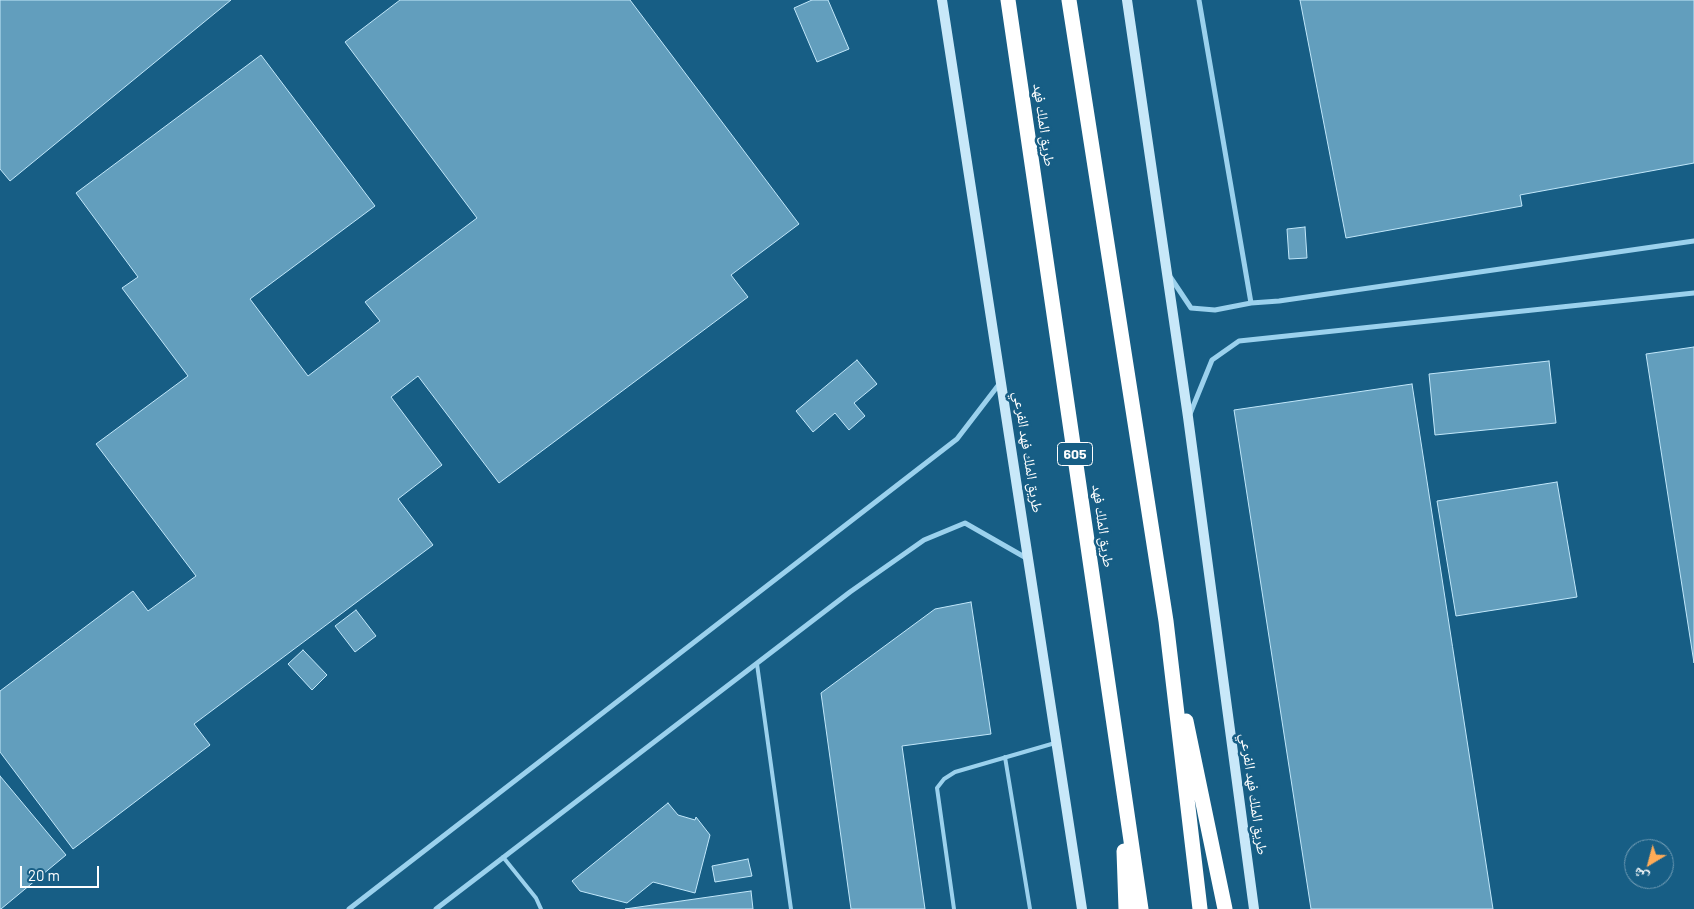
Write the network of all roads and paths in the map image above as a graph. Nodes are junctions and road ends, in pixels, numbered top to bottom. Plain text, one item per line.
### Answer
1 (942, 0) edge
2 (1008, 0) edge
3 (1069, 0) edge
4 (1127, 0) edge
5 (1199, 0) edge
6 (1694, 241) edge
7 (1166, 271) junction
8 (1694, 293) edge
9 (1251, 303) junction
10 (1001, 381) junction
11 (1188, 417) junction
12 (1029, 559) junction
13 (1166, 621) junction
14 (757, 664) junction
15 (1057, 742) junction
16 (1005, 757) junction
17 (1119, 759) junction
18 (503, 857) junction
19 (348, 909) edge
20 (436, 909) edge
21 (541, 909) edge
22 (791, 909) edge
23 (954, 909) edge
24 (1030, 909) edge
25 (1082, 909) edge
26 (1126, 909) edge
27 (1141, 909) edge
28 (1200, 909) edge
29 (1226, 909) edge
30 (1254, 909) edge

1 - 10 main road, طريق الملك فهد الفرعي
2 - 17 highway, طريق الملك فهد / 605
3 - 13 highway
4 - 7 main road, طريق الملك فهد الفرعي
5 - 9 street
6 - 9 street
7 - 9 street
7 - 11 main road, طريق الملك فهد الفرعي
8 - 11 street
10 - 12 main road, طريق الملك فهد الفرعي
10 - 19 street
11 - 30 main road, طريق الملك فهد الفرعي
12 - 14 street
12 - 15 main road, طريق الملك فهد الفرعي
13 - 28 highway
13 - 29 highway
14 - 18 street
14 - 22 lane
15 - 16 lane
15 - 25 main road, طريق الملك فهد الفرعي
16 - 23 lane
16 - 24 lane
17 - 26 highway
17 - 27 highway, طريق الملك فهد / 605
18 - 20 street
18 - 21 lane

